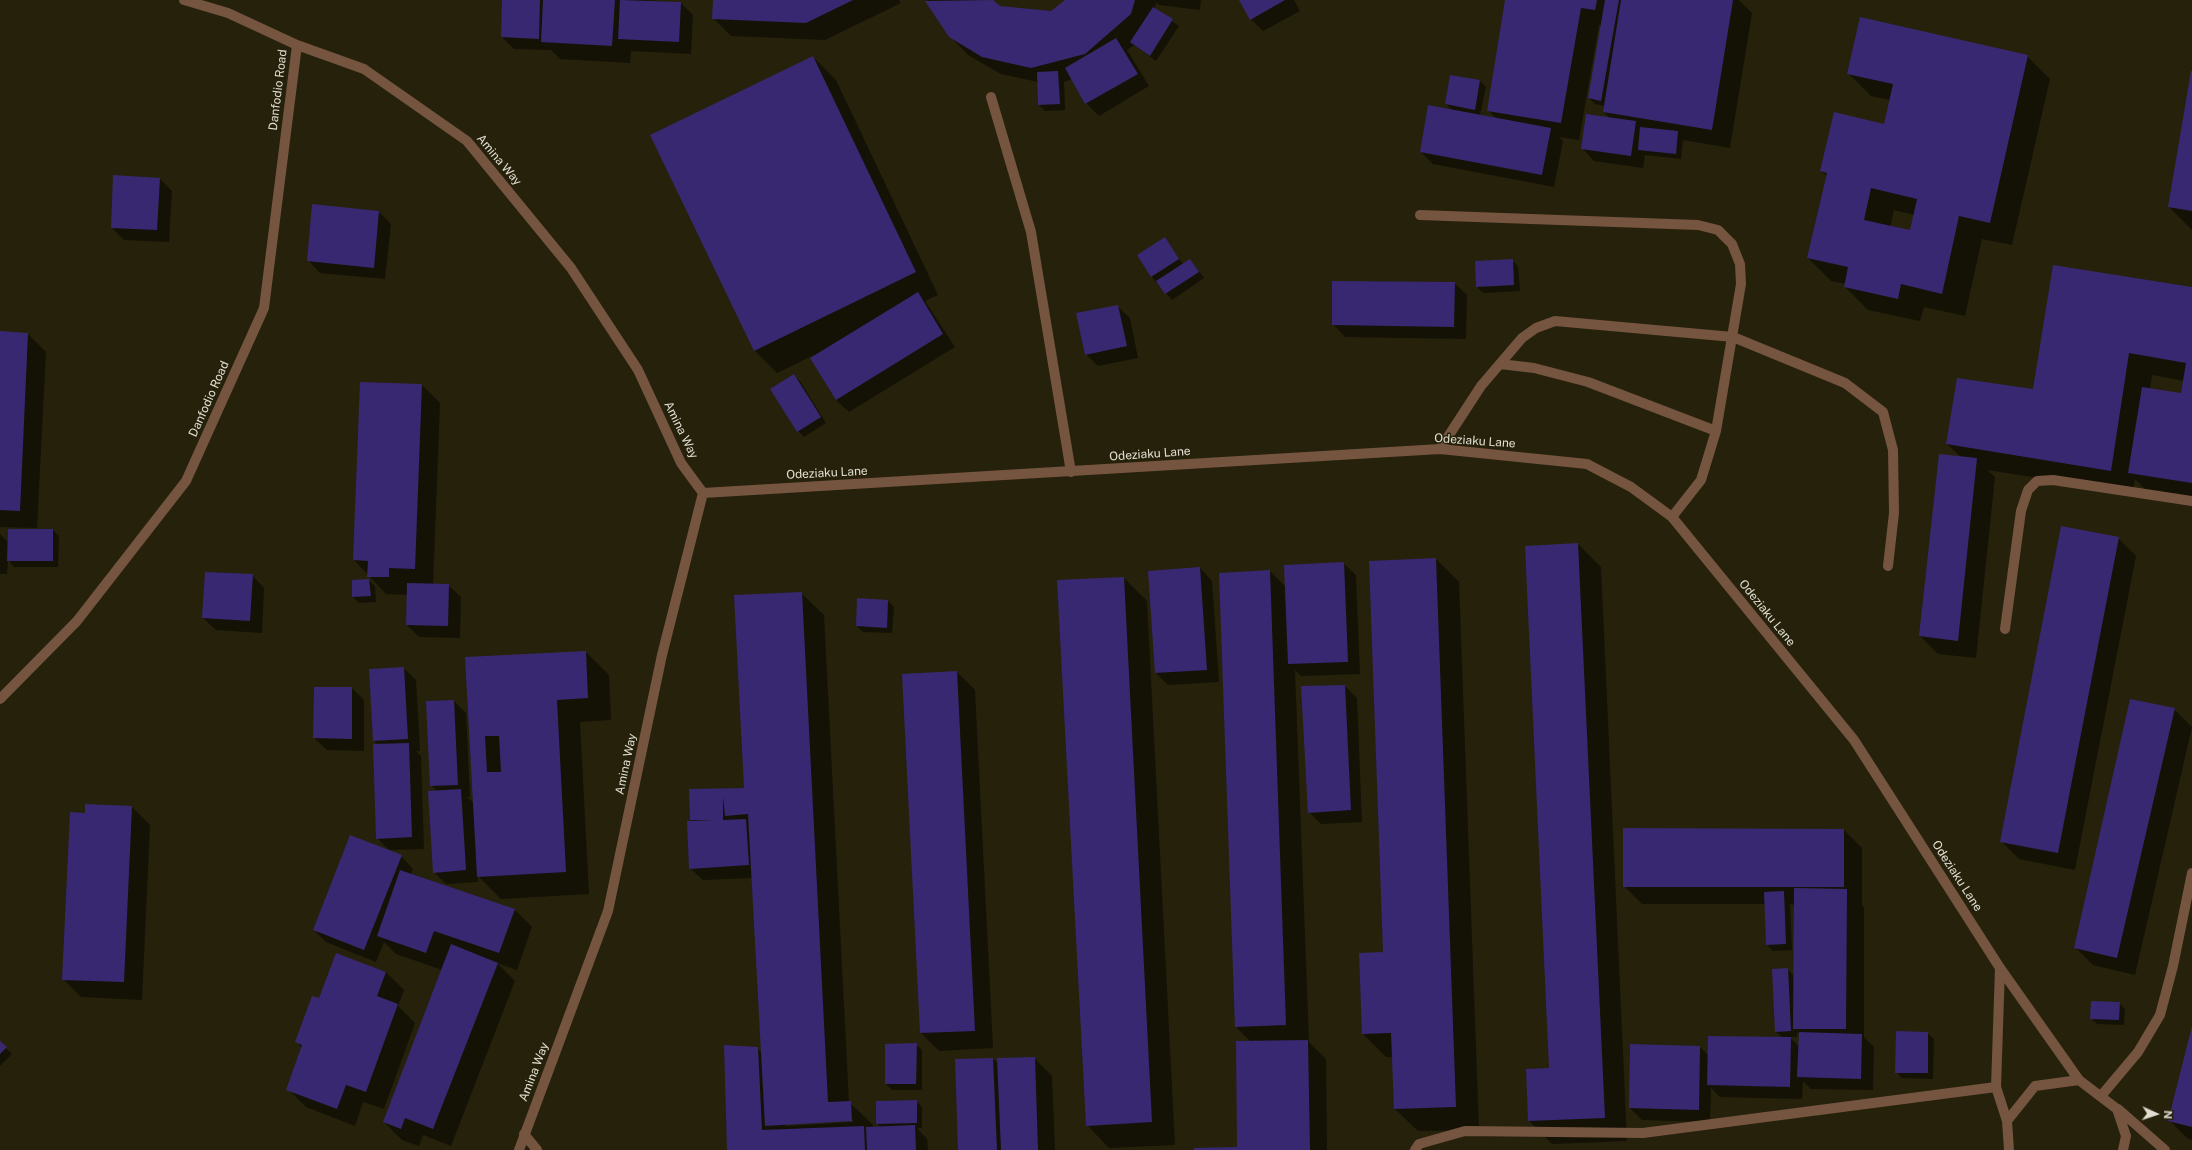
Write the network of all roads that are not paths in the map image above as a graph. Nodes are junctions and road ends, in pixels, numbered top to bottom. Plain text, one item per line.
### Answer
1 (184, 0) edge
2 (297, 45) junction
3 (991, 97) dead end
4 (1420, 215) dead end
5 (1733, 337) junction
6 (1500, 364) junction
7 (1716, 431) junction
8 (1440, 449) junction
9 (1071, 472) junction
10 (703, 493) junction
11 (2192, 501) edge
12 (1672, 517) junction
13 (1888, 566) dead end
14 (2005, 629) dead end
15 (0, 699) edge
16 (2192, 873) edge
17 (2000, 968) junction
18 (2079, 1080) junction
19 (1996, 1087) junction
20 (2101, 1096) junction
21 (2117, 1109) junction
22 (2007, 1121) junction
23 (524, 1134) junction
24 (519, 1150) edge
25 (537, 1150) edge
26 (1415, 1150) edge
27 (2009, 1150) edge
28 (2123, 1150) edge
29 (2165, 1150) edge

1 - 2 street, Amina Way
2 - 10 street, Amina Way
2 - 15 street, Danfodio Road
3 - 9 street
4 - 5 street
5 - 6 street
5 - 7 street
5 - 13 street
6 - 7 street
6 - 8 street
7 - 12 street
8 - 9 street, Odeziaku Lane
8 - 12 street, Odeziaku Lane
9 - 10 street, Odeziaku Lane
10 - 23 street, Amina Way
11 - 14 street
12 - 17 street, Odeziaku Lane
16 - 20 street
17 - 18 street, Odeziaku Lane
17 - 19 street
18 - 20 street, Odeziaku Lane
18 - 22 street
19 - 22 street
19 - 26 street
20 - 21 street, Odeziaku Lane
21 - 28 street
21 - 29 street, Odeziaku Lane
22 - 27 street
23 - 24 street, Amina Way
23 - 25 street

